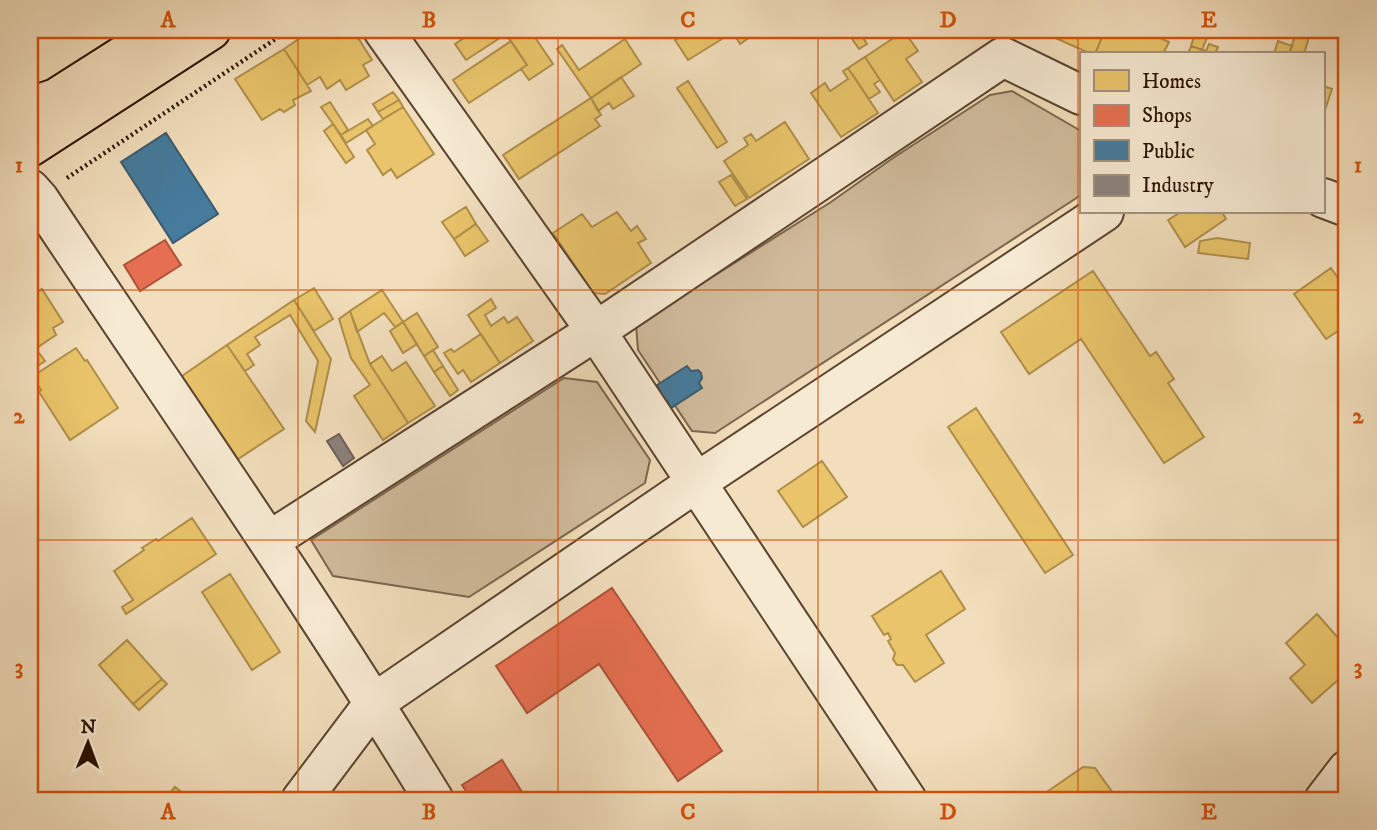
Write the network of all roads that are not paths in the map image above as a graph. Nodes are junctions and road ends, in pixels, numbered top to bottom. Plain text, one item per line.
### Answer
1 (163, 30) edge
2 (211, 30) edge
3 (383, 30) edge
4 (1080, 96) edge
5 (30, 107) edge
6 (30, 147) edge
7 (34, 194) edge
8 (1324, 198) edge
9 (1347, 207) edge
10 (1101, 214) edge
11 (596, 331) junction
12 (697, 482) junction
13 (269, 541) junction
14 (374, 702) junction
15 (1347, 770) edge
16 (301, 800) edge
17 (434, 800) edge
18 (907, 800) edge
19 (1324, 800) edge

1 - 5 main road
2 - 6 main road
3 - 11 street
4 - 11 street
7 - 13 street
8 - 9 street
10 - 12 street
11 - 12 street
11 - 13 street
12 - 14 street
12 - 18 street
13 - 14 street
14 - 16 street
14 - 17 street
15 - 19 street

